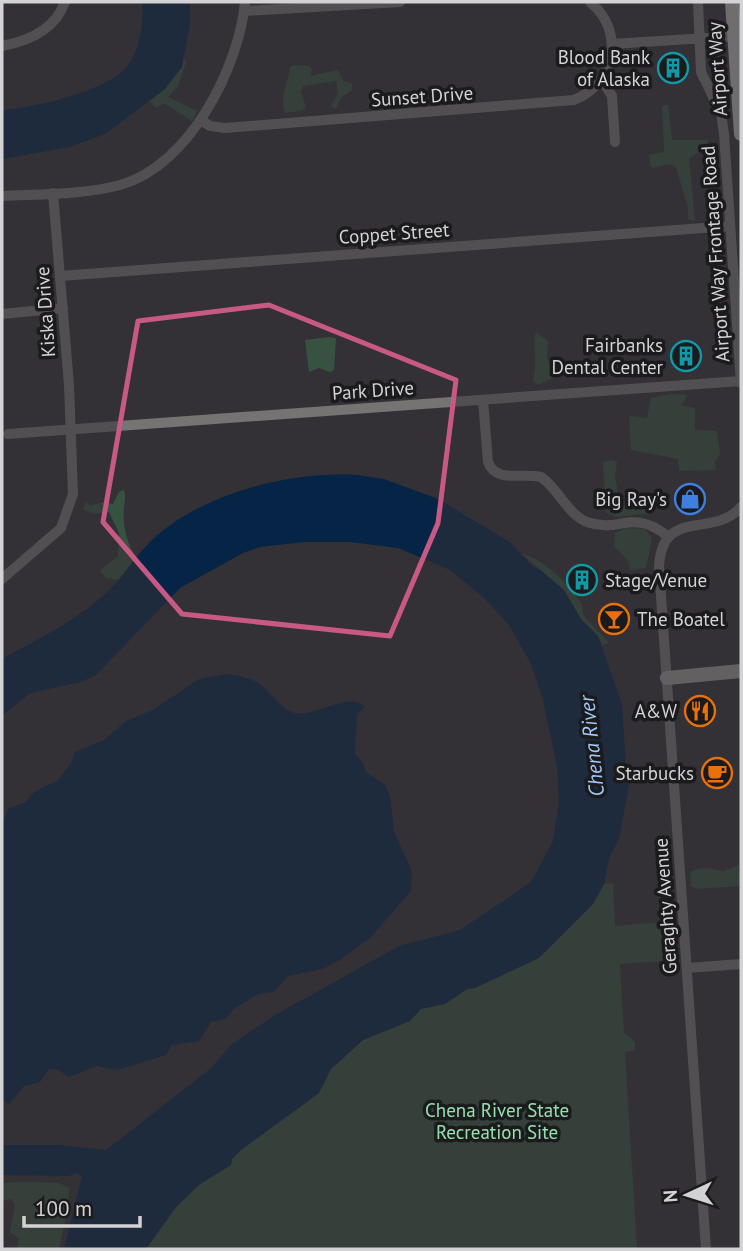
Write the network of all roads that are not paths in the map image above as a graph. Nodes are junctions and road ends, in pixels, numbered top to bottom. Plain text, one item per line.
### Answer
1 (65, 2) edge
2 (400, 2) edge
3 (698, 2) edge
4 (732, 2) edge
5 (595, 4) edge
6 (245, 6) edge
7 (738, 36) edge
8 (698, 38) junction
9 (612, 44) junction
10 (2, 46) edge
11 (602, 80) junction
12 (201, 120) junction
13 (741, 134) edge
14 (615, 142) dead end
15 (53, 193) junction
16 (2, 196) edge
17 (730, 226) junction
18 (60, 276) junction
19 (63, 308) junction
20 (2, 314) edge
21 (741, 382) edge
22 (483, 400) junction
23 (71, 428) junction
24 (8, 434) dead end
25 (741, 506) edge
26 (669, 537) junction
27 (2, 579) edge
28 (741, 671) edge
29 (667, 678) junction
30 (741, 964) edge
31 (687, 968) junction
32 (706, 1249) edge

1 - 10 street
2 - 6 street
3 - 8 street, Airport Way Frontage Road
4 - 7 main road, Airport Way
5 - 9 street
6 - 12 street
7 - 8 street
7 - 13 main road, Airport Way
8 - 9 street
8 - 17 street, Airport Way Frontage Road
9 - 11 street
11 - 12 street, Sunset Drive
11 - 14 street
12 - 15 street
15 - 16 street
15 - 18 street, Kiska Drive
17 - 18 street, Coppet Street
17 - 21 street, Airport Way Frontage Road
18 - 19 street, Kiska Drive
19 - 20 street
19 - 23 street, Kiska Drive
21 - 22 street, Park Drive
22 - 23 street, Park Drive
22 - 26 street
23 - 24 street, Park Drive
23 - 27 street, Kiska Drive
25 - 26 street
26 - 29 street, Geraghty Avenue
28 - 29 street
29 - 31 street, Geraghty Avenue
30 - 31 street
31 - 32 street, Geraghty Avenue

